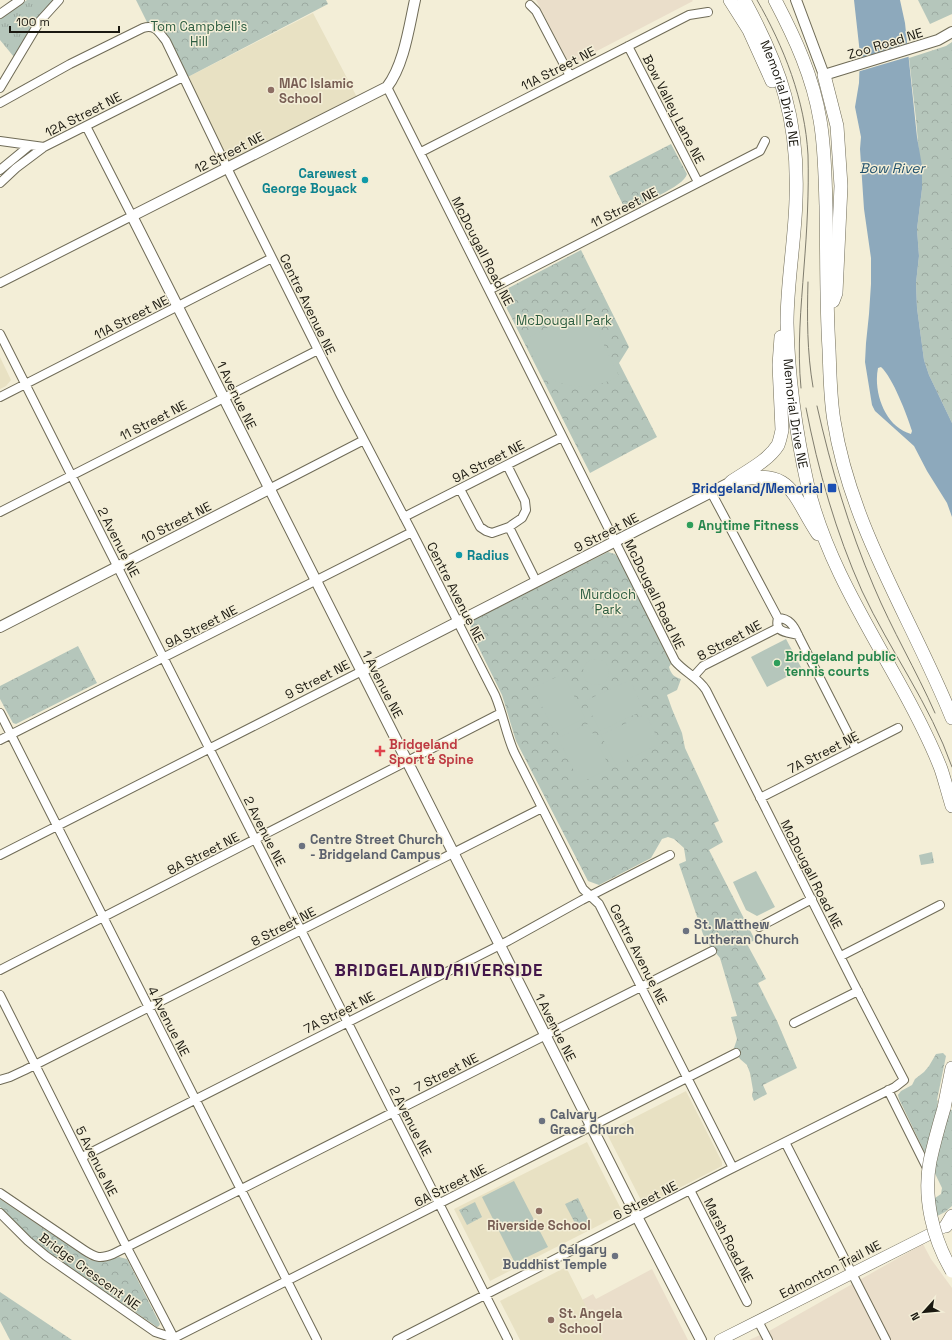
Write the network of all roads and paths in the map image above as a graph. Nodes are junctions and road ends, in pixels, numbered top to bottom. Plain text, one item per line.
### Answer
1 (20, 0) edge
2 (58, 0) edge
3 (415, 0) edge
4 (730, 0) edge
5 (744, 0) edge
6 (775, 0) edge
7 (796, 0) edge
8 (530, 5) dead end
9 (708, 12) dead end
10 (0, 14) edge
11 (952, 32) edge
12 (628, 46) junction
13 (830, 73) junction
14 (570, 76) junction
15 (183, 77) junction
16 (387, 87) junction
17 (0, 88) edge
18 (0, 103) edge
19 (791, 120) junction
20 (86, 126) junction
21 (0, 141) edge
22 (765, 141) dead end
23 (29, 146) junction
24 (44, 147) junction
25 (420, 152) junction
26 (227, 168) junction
27 (0, 170) edge
28 (698, 182) junction
29 (0, 183) edge
30 (132, 216) junction
31 (272, 258) junction
32 (0, 283) edge
33 (489, 290) junction
34 (178, 307) junction
35 (827, 318) junction
36 (787, 321) junction
37 (0, 334) edge
38 (318, 350) junction
39 (26, 384) junction
40 (0, 397) edge
41 (224, 398) junction
42 (562, 437) junction
43 (364, 440) junction
44 (507, 465) junction
45 (72, 476) junction
46 (731, 482) junction
47 (269, 489) junction
48 (460, 489) junction
49 (711, 492) junction
50 (0, 512) edge
51 (404, 517) junction
52 (509, 527) junction
53 (412, 532) junction
54 (615, 542) junction
55 (831, 552) junction
56 (118, 567) junction
57 (316, 581) junction
58 (536, 581) junction
59 (778, 618) junction
60 (458, 622) junction
61 (0, 627) edge
62 (778, 628) junction
63 (798, 635) junction
64 (164, 658) junction
65 (362, 671) junction
66 (694, 676) junction
67 (0, 713) edge
68 (501, 713) junction
69 (952, 718) edge
70 (898, 728) dead end
71 (11, 735) junction
72 (0, 740) edge
73 (210, 748) junction
74 (856, 748) junction
75 (407, 761) junction
76 (760, 798) junction
77 (952, 806) edge
78 (542, 808) junction
79 (57, 826) junction
80 (255, 839) junction
81 (454, 853) junction
82 (0, 855) edge
83 (670, 855) dead end
84 (591, 896) junction
85 (812, 899) junction
86 (940, 905) dead end
87 (103, 917) junction
88 (759, 927) dead end
89 (301, 931) junction
90 (500, 944) junction
91 (712, 951) dead end
92 (841, 956) junction
93 (0, 970) edge
94 (642, 986) junction
95 (858, 991) junction
96 (0, 995) edge
97 (149, 1009) junction
98 (347, 1022) junction
99 (794, 1023) dead end
100 (546, 1035) junction
101 (736, 1053) dead end
102 (35, 1065) junction
103 (952, 1068) edge
104 (688, 1077) junction
105 (0, 1080) edge
106 (904, 1080) joint
107 (888, 1090) junction
108 (195, 1098) junction
109 (393, 1113) junction
110 (591, 1126) junction
111 (785, 1142) junction
112 (82, 1157) junction
113 (733, 1168) junction
114 (933, 1188) dead end
115 (241, 1190) junction
116 (690, 1190) junction
117 (0, 1193) edge
118 (439, 1204) junction
119 (0, 1213) edge
120 (637, 1217) junction
121 (950, 1222) edge
122 (127, 1247) junction
123 (952, 1271) edge
124 (852, 1273) junction
125 (287, 1281) junction
126 (485, 1295) junction
127 (747, 1302) dead end
128 (758, 1321) junction
129 (410, 1337) edge
130 (174, 1338) junction
131 (317, 1340) edge
132 (397, 1340) edge
133 (508, 1340) edge
134 (701, 1340) edge
135 (720, 1340) edge
136 (768, 1340) edge
137 (886, 1340) edge

1 - 10 street
2 - 17 street
3 - 16 street
4 - 19 highway
5 - 19 highway, Memorial Drive NE
6 - 35 highway
7 - 13 street
8 - 14 street
9 - 12 street, 11A Street NE
11 - 13 street, Zoo Road NE
12 - 14 street, 11A Street NE
12 - 28 street, Bow Valley Lane NE
13 - 35 highway
14 - 25 street, 11A Street NE
15 - 18 street, Centre Avenue NE
15 - 20 street, 12A Street NE
15 - 26 street, Centre Avenue NE
16 - 25 street, McDougall Road NE
16 - 26 street, 12 Street NE
19 - 36 highway, Memorial Drive NE
20 - 24 street, 12A Street NE
20 - 30 street, 1 Avenue NE
21 - 23 street
22 - 28 street, 11 Street NE
23 - 24 street
23 - 27 street
24 - 29 street, 12A Street NE
25 - 33 street, McDougall Road NE
26 - 30 street, 12 Street NE
26 - 31 street, Centre Avenue NE
28 - 33 street, 11 Street NE
30 - 32 street, 12 Street NE
30 - 34 street, 1 Avenue NE
31 - 34 street, 11A Street NE
31 - 38 street, Centre Avenue NE
33 - 42 street, McDougall Road NE
34 - 39 street, 11A Street NE
34 - 41 street, 1 Avenue NE
35 - 69 highway
36 - 46 highway
36 - 55 highway, Memorial Drive NE
37 - 39 street, 2 Avenue NE
38 - 41 street, 11 Street NE
38 - 43 street, Centre Avenue NE
39 - 40 street, 11A Street NE
39 - 45 street, 2 Avenue NE
41 - 45 street, 11 Street NE
41 - 47 street, 1 Avenue NE
42 - 44 street, 9A Street NE
42 - 54 street, McDougall Road NE
43 - 47 street, 10 Street NE
43 - 51 street, Centre Avenue NE
44 - 48 street, 9A Street NE
44 - 52 street
45 - 50 street, 11 Street NE
45 - 56 street, 2 Avenue NE
46 - 49 street, 9 Street NE
46 - 55 highway
47 - 56 street, 10 Street NE
47 - 57 street, 1 Avenue NE
48 - 51 street, 9A Street NE
48 - 52 street
49 - 54 street, 9 Street NE
49 - 59 street
51 - 53 street, Centre Avenue NE
52 - 58 street
53 - 57 street, 9A Street NE
53 - 60 street, Centre Avenue NE
54 - 58 street, 9 Street NE
54 - 66 street, McDougall Road NE
55 - 77 highway, Memorial Drive NE
56 - 61 street, 10 Street NE
56 - 64 street, 2 Avenue NE
57 - 64 street, 9A Street NE
57 - 65 street, 1 Avenue NE
58 - 60 street, 9 Street NE
59 - 62 street
59 - 63 street
60 - 65 street, 9 Street NE
60 - 68 street, Centre Avenue NE
62 - 63 street
62 - 66 street, 8 Street NE
63 - 74 street
64 - 71 street, 9A Street NE
64 - 73 street, 2 Avenue NE
65 - 73 street, 9 Street NE
65 - 75 street, 1 Avenue NE
66 - 76 street, McDougall Road NE
67 - 71 street, 4 Avenue NE
68 - 75 street, 8A Street NE
68 - 78 street, Centre Avenue NE
70 - 74 street, 7A Street NE
71 - 72 street, 9A Street NE
71 - 79 street, 4 Avenue NE
73 - 79 street, 9 Street NE
73 - 80 street, 2 Avenue NE
74 - 76 street, 7A Street NE
75 - 80 street, 8A Street NE
75 - 81 street, 1 Avenue NE
76 - 85 street, McDougall Road NE
78 - 81 street, 8 Street NE
78 - 84 street, Centre Avenue NE
79 - 82 street, 9 Street NE
79 - 87 street, 4 Avenue NE
80 - 87 street, 8A Street NE
80 - 89 street, 2 Avenue NE
81 - 89 street, 8 Street NE
81 - 90 street, 1 Avenue NE
83 - 84 street, 7A Street NE
84 - 90 street, 7A Street NE
84 - 94 street, Centre Avenue NE
85 - 88 street
85 - 92 street, McDougall Road NE
86 - 92 street
87 - 93 street, 8A Street NE
87 - 97 street, 4 Avenue NE
89 - 97 street, 8 Street NE
89 - 98 street, 2 Avenue NE
90 - 98 street, 7A Street NE
90 - 100 street, 1 Avenue NE
91 - 94 street, 7 Street NE
92 - 95 street, McDougall Road NE
94 - 100 street, 7 Street NE
94 - 104 street, Centre Avenue NE
95 - 99 street
95 - 106 street, McDougall Road NE
96 - 102 street, 5 Avenue NE
97 - 102 street, 8 Street NE
97 - 108 street, 4 Avenue NE
98 - 108 street, 7A Street NE
98 - 109 street, 2 Avenue NE
100 - 109 street, 7 Street NE
100 - 110 street, 1 Avenue NE
101 - 104 street, 6A Street NE
102 - 105 street, 8 Street NE
102 - 112 street, 5 Avenue NE
103 - 123 highway, bridge
104 - 110 street, 6A Street NE
104 - 113 street, Centre Avenue NE
106 - 107 street, 6 Street NE
107 - 111 street, 6 Street NE
107 - 114 street
108 - 112 street, 7A Street NE
108 - 115 street, 4 Avenue NE
109 - 115 street, 7 Street NE
109 - 118 street, 2 Avenue NE
110 - 118 street, 6A Street NE
110 - 120 street, 1 Avenue NE
111 - 113 street, 6 Street NE
111 - 124 street
112 - 122 street, 5 Avenue NE
113 - 116 street, 6 Street NE
115 - 122 street, 7 Street NE
115 - 125 street, 4 Avenue NE
116 - 120 street, 6 Street NE
116 - 127 street, Marsh Road NE
117 - 122 street, Bridge Crescent NE
118 - 125 street, 6A Street NE
118 - 126 street, 2 Avenue NE
119 - 130 street, Bridge Crescent NE
120 - 126 street, 6 Street NE
120 - 134 street, 1 Avenue NE
121 - 124 main road, Edmonton Trail NE
122 - 130 street, 5 Avenue NE
124 - 128 main road, Edmonton Trail NE
124 - 137 street
125 - 130 street, 6A Street NE
125 - 131 street, 4 Avenue NE
126 - 129 street, 6 Street NE
126 - 133 street, 2 Avenue NE
128 - 135 main road, Edmonton Trail NE
128 - 136 street
129 - 132 street, 6 Street NE

